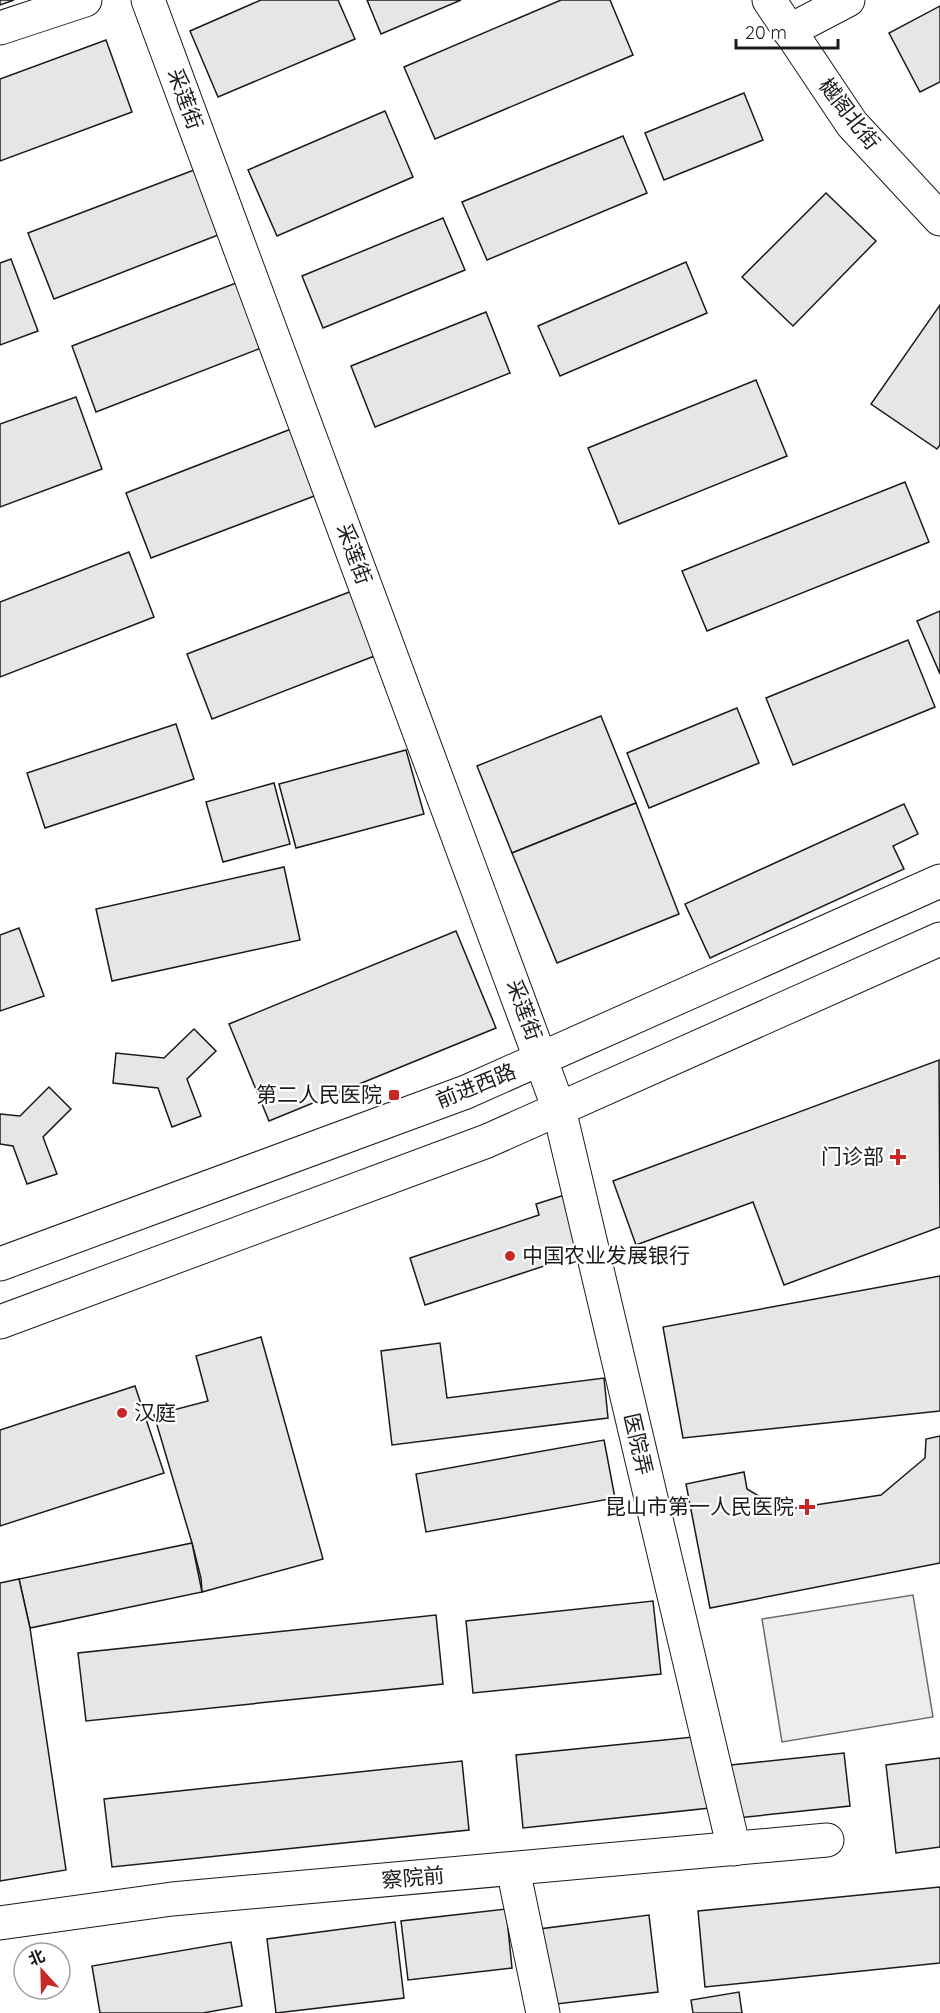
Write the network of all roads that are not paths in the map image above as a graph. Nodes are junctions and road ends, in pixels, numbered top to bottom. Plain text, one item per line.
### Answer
1 (85, 0) edge
2 (148, 0) edge
3 (769, 0) edge
4 (848, 0) edge
5 (0, 28) edge
6 (789, 31) junction
7 (940, 219) edge
8 (940, 881) edge
9 (940, 939) edge
10 (542, 1059) junction
11 (559, 1109) junction
12 (0, 1264) edge
13 (0, 1322) edge
14 (827, 1840) dead end
15 (734, 1849) junction
16 (513, 1869) junction
17 (0, 1923) edge
18 (543, 2013) edge

1 - 5 street
2 - 10 street, 采莲街
3 - 6 street, 樾阁北街
4 - 6 street
6 - 7 street, 樾阁北街
8 - 10 street, 前进西路
9 - 11 street
10 - 11 street, 采莲街
10 - 12 street, 前进西路
11 - 13 street
11 - 15 street, 医院弄
14 - 15 street, 察院前
15 - 16 street, 察院前
16 - 17 street, 察院前
16 - 18 street

